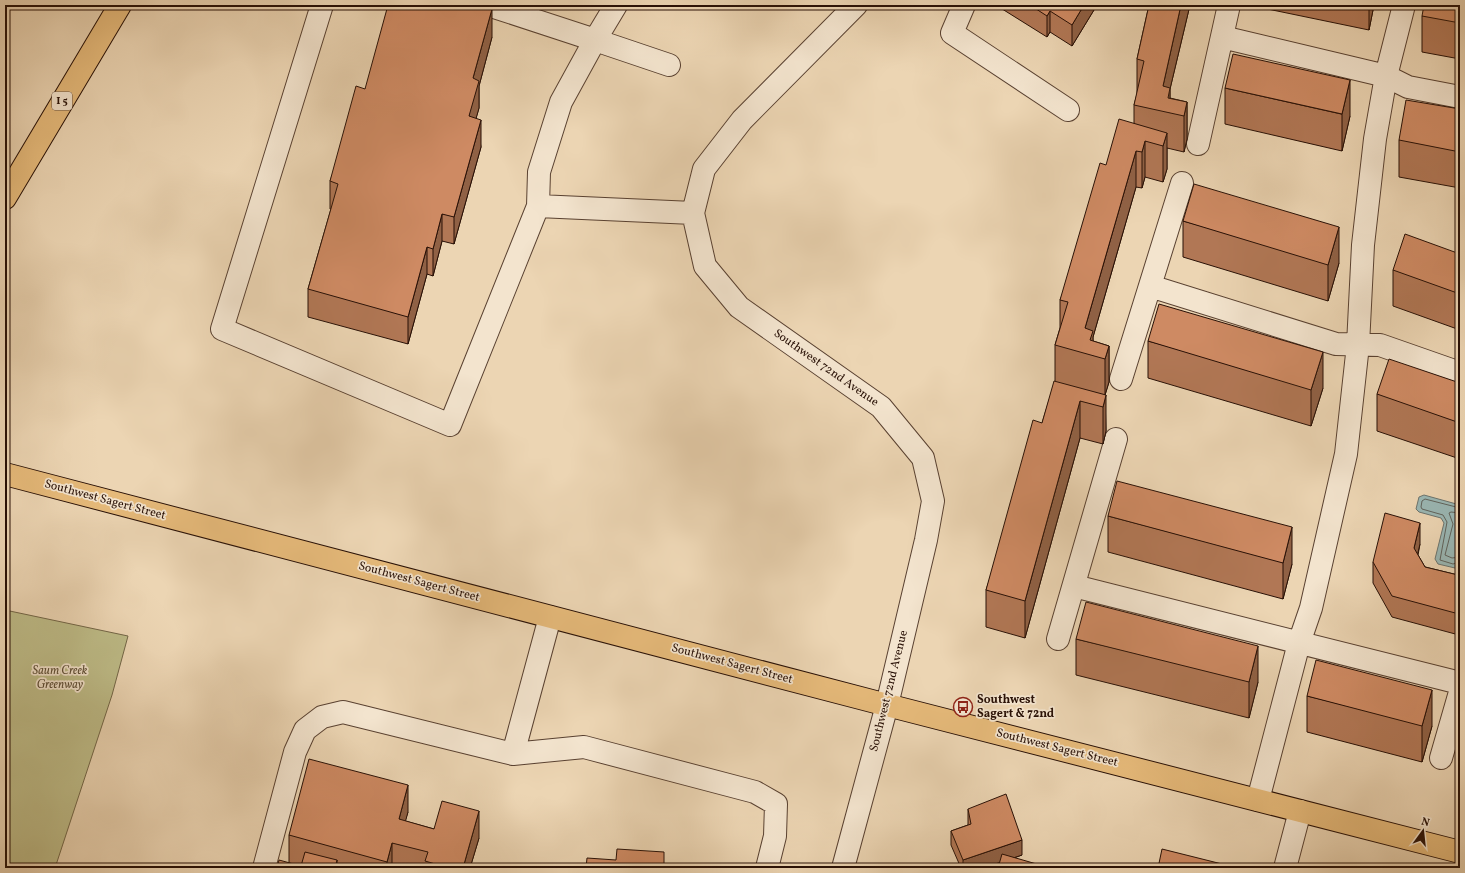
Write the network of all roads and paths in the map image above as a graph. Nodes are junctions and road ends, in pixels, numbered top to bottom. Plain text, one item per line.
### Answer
1 (120, 5) edge
2 (322, 5) edge
3 (488, 5) edge
4 (616, 5) edge
5 (856, 5) edge
6 (964, 5) edge
7 (1229, 5) edge
8 (1404, 5) edge
9 (1222, 37) junction
10 (595, 40) junction
11 (669, 65) dead end
12 (1386, 76) junction
13 (1460, 97) edge
14 (1068, 110) dead end
15 (1198, 144) dead end
16 (1182, 183) dead end
17 (5, 198) edge
18 (538, 206) junction
19 (693, 213) junction
20 (1150, 286) junction
21 (1358, 345) junction
22 (1460, 373) edge
23 (1121, 380) dead end
24 (1116, 439) dead end
25 (5, 474) edge
26 (1074, 586) junction
27 (550, 617) junction
28 (1058, 639) dead end
29 (1299, 643) junction
30 (1460, 683) edge
31 (1460, 692) edge
32 (887, 704) junction
33 (513, 754) junction
34 (1441, 758) dead end
35 (1258, 800) junction
36 (1300, 811) junction
37 (1460, 852) edge
38 (264, 868) edge
39 (767, 868) edge
40 (843, 868) edge
41 (1285, 868) edge

1 - 17 main road, I 5
2 - 18 street
3 - 10 street
4 - 10 street
5 - 19 street, Southwest 72nd Avenue
6 - 14 street
7 - 9 street
8 - 12 street
9 - 12 street
9 - 15 street
10 - 11 street
10 - 18 street
12 - 13 street
12 - 21 street
16 - 20 street
18 - 19 street
19 - 32 street, Southwest 72nd Avenue
20 - 21 street
20 - 23 street
21 - 22 street
21 - 29 street
24 - 26 street
25 - 27 main road, Southwest Sagert Street
26 - 28 street
26 - 29 street
27 - 32 main road, Southwest Sagert Street
27 - 33 street
29 - 30 street
29 - 35 street
31 - 34 street
32 - 35 main road, Southwest Sagert Street
32 - 40 street, Southwest 72nd Avenue
33 - 38 street
33 - 39 street
35 - 36 main road, Southwest Sagert Street
36 - 37 main road, Southwest Sagert Street
36 - 41 street

